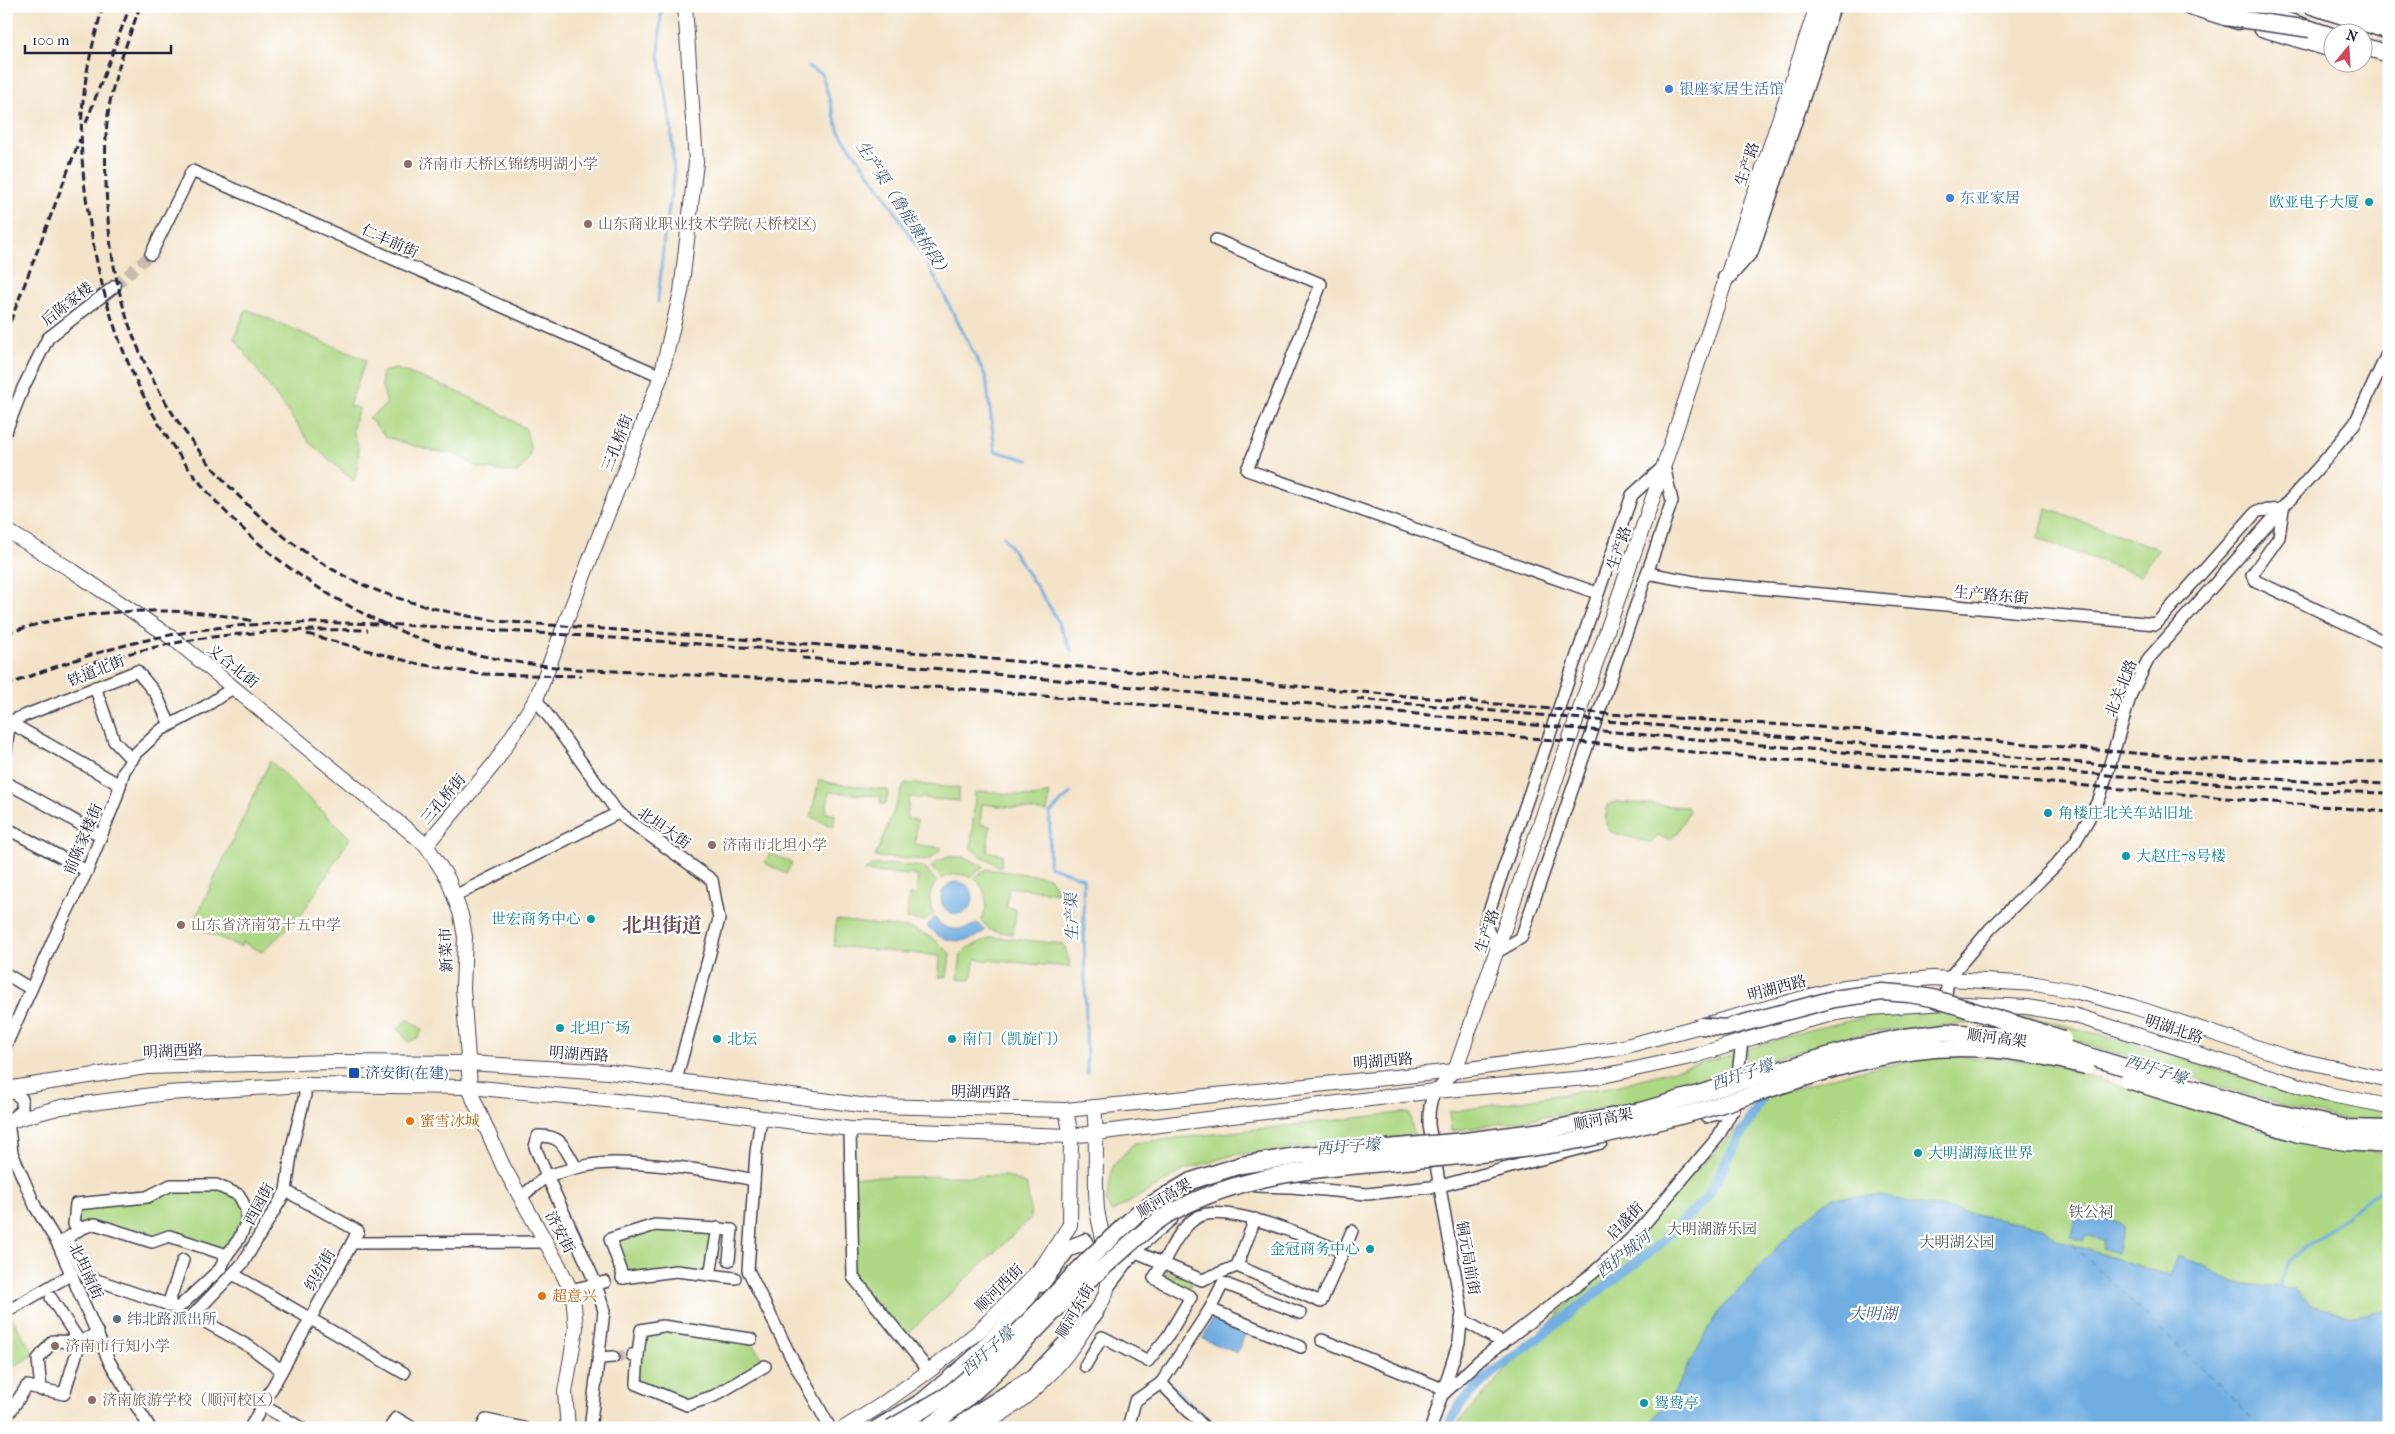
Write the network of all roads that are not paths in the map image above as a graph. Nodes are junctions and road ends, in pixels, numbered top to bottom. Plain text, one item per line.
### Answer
1 (685, 6) edge
2 (1817, 6) edge
3 (1832, 6) edge
4 (2190, 6) edge
5 (2241, 6) edge
6 (2350, 6) edge
7 (2376, 6) edge
8 (2318, 8) edge
9 (2389, 10) edge
10 (2223, 12) edge
11 (2389, 18) edge
12 (2310, 29) junction
13 (2389, 31) edge
14 (2322, 33) edge
15 (2322, 39) edge
16 (2322, 45) edge
17 (2372, 49) edge
18 (2389, 54) edge
19 (2372, 56) edge
20 (2372, 61) edge
21 (2389, 62) edge
22 (2389, 66) edge
23 (1216, 240) dead end
24 (151, 254) tunnel mouth
25 (1726, 278) junction
26 (115, 286) tunnel mouth
27 (2389, 350) edge
28 (661, 376) junction
29 (6, 431) edge
30 (1664, 466) junction
31 (2283, 509) junction
32 (6, 530) edge
33 (1647, 574) junction
34 (1597, 593) junction
35 (2389, 644) edge
36 (94, 687) junction
37 (234, 687) junction
38 (536, 699) junction
39 (7, 722) edge
40 (170, 725) junction
41 (6, 752) edge
42 (132, 760) junction
43 (6, 783) edge
44 (120, 785) junction
45 (618, 814) junction
46 (6, 828) edge
47 (101, 836) junction
48 (426, 845) junction
49 (87, 871) junction
50 (455, 896) junction
51 (1497, 952) junction
52 (6, 974) edge
53 (1948, 979) junction
54 (31, 989) junction
55 (1945, 1003) junction
56 (1701, 1026) junction
57 (1742, 1042) junction
58 (6, 1045) edge
59 (468, 1062) junction
60 (1455, 1071) junction
61 (676, 1080) junction
62 (2389, 1080) edge
63 (305, 1085) junction
64 (470, 1087) junction
65 (6, 1091) edge
66 (1434, 1091) junction
67 (2389, 1106) edge
68 (1094, 1107) junction
69 (1066, 1110) junction
70 (1734, 1110) junction
71 (2300, 1118) junction
72 (761, 1119) junction
73 (7, 1122) edge
74 (850, 1129) junction
75 (2389, 1130) edge
76 (1097, 1132) junction
77 (1071, 1136) junction
78 (2389, 1145) edge
79 (11, 1163) edge
80 (576, 1167) junction
81 (547, 1176) junction
82 (754, 1180) junction
83 (1440, 1186) junction
84 (286, 1191) junction
85 (522, 1196) junction
86 (1255, 1219) junction
87 (117, 1224) dead end
88 (82, 1228) junction
89 (718, 1228) junction
90 (1352, 1231) dead end
91 (62, 1242) junction
92 (546, 1242) junction
93 (1085, 1242) junction
94 (352, 1243) junction
95 (1056, 1247) junction
96 (1136, 1252) junction
97 (1343, 1252) junction
98 (227, 1255) junction
99 (183, 1260) dead end
100 (729, 1260) dead end
101 (1164, 1263) junction
102 (1236, 1266) junction
103 (1042, 1267) junction
104 (1108, 1271) junction
105 (72, 1274) junction
106 (233, 1274) junction
107 (710, 1275) junction
108 (735, 1278) dead end
109 (1202, 1280) junction
110 (600, 1283) junction
111 (1107, 1289) junction
112 (570, 1290) junction
113 (1191, 1297) junction
114 (51, 1298) dead end
115 (168, 1305) junction
116 (1024, 1306) junction
117 (1210, 1309) junction
118 (6, 1312) edge
119 (1095, 1313) junction
120 (1300, 1313) dead end
121 (311, 1317) junction
122 (1462, 1319) junction
123 (98, 1333) junction
124 (751, 1339) dead end
125 (1322, 1340) dead end
126 (80, 1342) junction
127 (1503, 1343) junction
128 (1301, 1347) dead end
129 (613, 1357) tunnel mouth
130 (600, 1358) junction
131 (765, 1366) dead end
132 (1085, 1366) dead end
133 (281, 1370) junction
134 (929, 1371) junction
135 (404, 1373) dead end
136 (1161, 1383) junction
137 (42, 1390) junction
138 (1442, 1393) junction
139 (262, 1406) junction
140 (6, 1418) edge
141 (591, 1421) dead end
142 (997, 1423) edge
143 (150, 1428) edge
144 (250, 1428) edge
145 (301, 1428) edge
146 (390, 1428) edge
147 (413, 1428) edge
148 (482, 1428) edge
149 (524, 1428) edge
150 (568, 1428) edge
151 (830, 1428) edge
152 (844, 1428) edge
153 (878, 1428) edge
154 (891, 1428) edge
155 (926, 1428) edge
156 (953, 1428) edge
157 (978, 1428) edge
158 (1128, 1428) edge
159 (1205, 1428) edge
160 (1431, 1428) edge

1 - 28 main road, 三孔桥街
2 - 25 main road, 生产路
3 - 25 highway
4 - 10 highway
5 - 12 highway, bridge
6 - 11 main road
7 - 9 highway
8 - 13 highway
10 - 12 highway, bridge
10 - 15 main road
10 - 16 highway, bridge
12 - 14 highway
17 - 18 highway
19 - 21 main road
20 - 22 highway
23 - 34 street
24 - 28 street, 仁丰前街
25 - 30 main road, 生产路
26 - 29 street, 后陈家楼
27 - 31 street, 北关北路
28 - 38 main road, 三孔桥街
30 - 33 street
30 - 34 street
30 - 51 main road, 生产路
31 - 33 street, 生产路东街
31 - 35 street
31 - 53 street, 北关北路
32 - 37 main road, 义合北街
33 - 51 street
34 - 51 street
36 - 39 street, 铁道北街
36 - 40 street, 铁道北街
36 - 42 street
37 - 40 street, 前陈家楼街
37 - 48 main road, 义合北街
38 - 45 street, 北坦大街
38 - 48 main road, 三孔桥街
39 - 41 street
39 - 44 street
40 - 42 street, 前陈家楼街
42 - 44 street, 前陈家楼街
43 - 47 street
44 - 47 street, 前陈家楼街
45 - 50 street
45 - 61 street, 北坦大街
46 - 49 street
47 - 49 street, 前陈家楼街
48 - 50 main road, 新菜市
49 - 54 street, 前陈家楼街
50 - 59 main road, 新菜市
51 - 60 main road, 生产路
52 - 54 street
53 - 55 street
53 - 56 main road, 明湖西路
53 - 62 main road, 明湖北路
54 - 58 street, 前陈家楼街
55 - 57 main road
55 - 67 main road, 明湖北路
56 - 60 main road, 明湖西路
56 - 71 highway, bridge
57 - 66 main road
57 - 70 street, 启盛街, bridge
59 - 61 main road, 明湖西路
59 - 64 main road, 济安街
59 - 65 main road, 明湖西路
60 - 66 street, 生产路
60 - 68 main road, 明湖西路
61 - 69 main road, 明湖西路
63 - 64 main road
63 - 73 main road
63 - 84 street, 西园街
64 - 72 main road
64 - 85 main road, 济安街
65 - 73 street
66 - 76 main road
66 - 83 street, 铜元局前街, bridge
68 - 69 main road, 明湖西路
68 - 76 main road, 顺河东街
69 - 77 main road, 顺河西街
70 - 83 street
70 - 127 street, 启盛街
71 - 75 highway, 顺河高架, bridge
71 - 154 highway, 顺河高架, bridge
72 - 74 main road
72 - 82 street
73 - 79 street, 北坦南街
74 - 77 main road
74 - 134 street
76 - 77 main road
76 - 104 main road, 顺河东街
77 - 95 main road, 顺河西街
78 - 155 highway, 顺河高架, bridge
79 - 91 street, 北坦南街
80 - 81 street
80 - 81 street
80 - 82 street
81 - 85 street
81 - 110 street
82 - 151 street
83 - 96 street
83 - 122 street, 铜元局前街
84 - 94 street
84 - 106 street, 西园街
85 - 92 main road, 济安街
86 - 97 street
86 - 101 street
86 - 102 street
87 - 88 street
88 - 91 street
88 - 98 street
88 - 98 street
89 - 100 street
89 - 107 street
89 - 107 street
90 - 97 street
91 - 105 street, 北坦南街
91 - 115 street
92 - 94 street, 织纺街
92 - 112 main road, 济安街
93 - 95 main road
93 - 104 main road
93 - 116 highway
94 - 121 street, 织纺街
95 - 103 main road, 顺河西街
96 - 101 street
96 - 111 street
97 - 102 street
98 - 115 street
99 - 115 street
101 - 109 street
101 - 113 street
102 - 109 street
103 - 116 highway
103 - 134 main road, 顺河西街
104 - 111 main road, 顺河东街
105 - 118 street
105 - 123 street, 北坦南街
106 - 121 street
106 - 133 street, 西园街
107 - 108 street
109 - 113 street
110 - 112 street
110 - 130 street
111 - 119 main road, 顺河东街
112 - 150 main road, 济安街
113 - 132 street
114 - 126 street
116 - 153 highway
117 - 120 street
117 - 128 street
117 - 136 street
119 - 142 main road, 顺河东街
119 - 156 highway
121 - 133 street, 织纺街
121 - 135 street
122 - 127 street
122 - 138 street, 铜元局前街
123 - 126 street
123 - 143 street, 北坦南街
124 - 131 street
125 - 138 street
126 - 137 street
126 - 137 street
127 - 138 street, 启盛街
129 - 130 street
130 - 141 street
133 - 139 street, 织纺街
134 - 152 main road, 顺河西街
136 - 158 street
136 - 159 street
137 - 140 street
138 - 160 street, 铜元局前街
139 - 144 street, 织纺街
139 - 145 street
142 - 157 main road, 顺河东街
146 - 147 street
148 - 149 street

